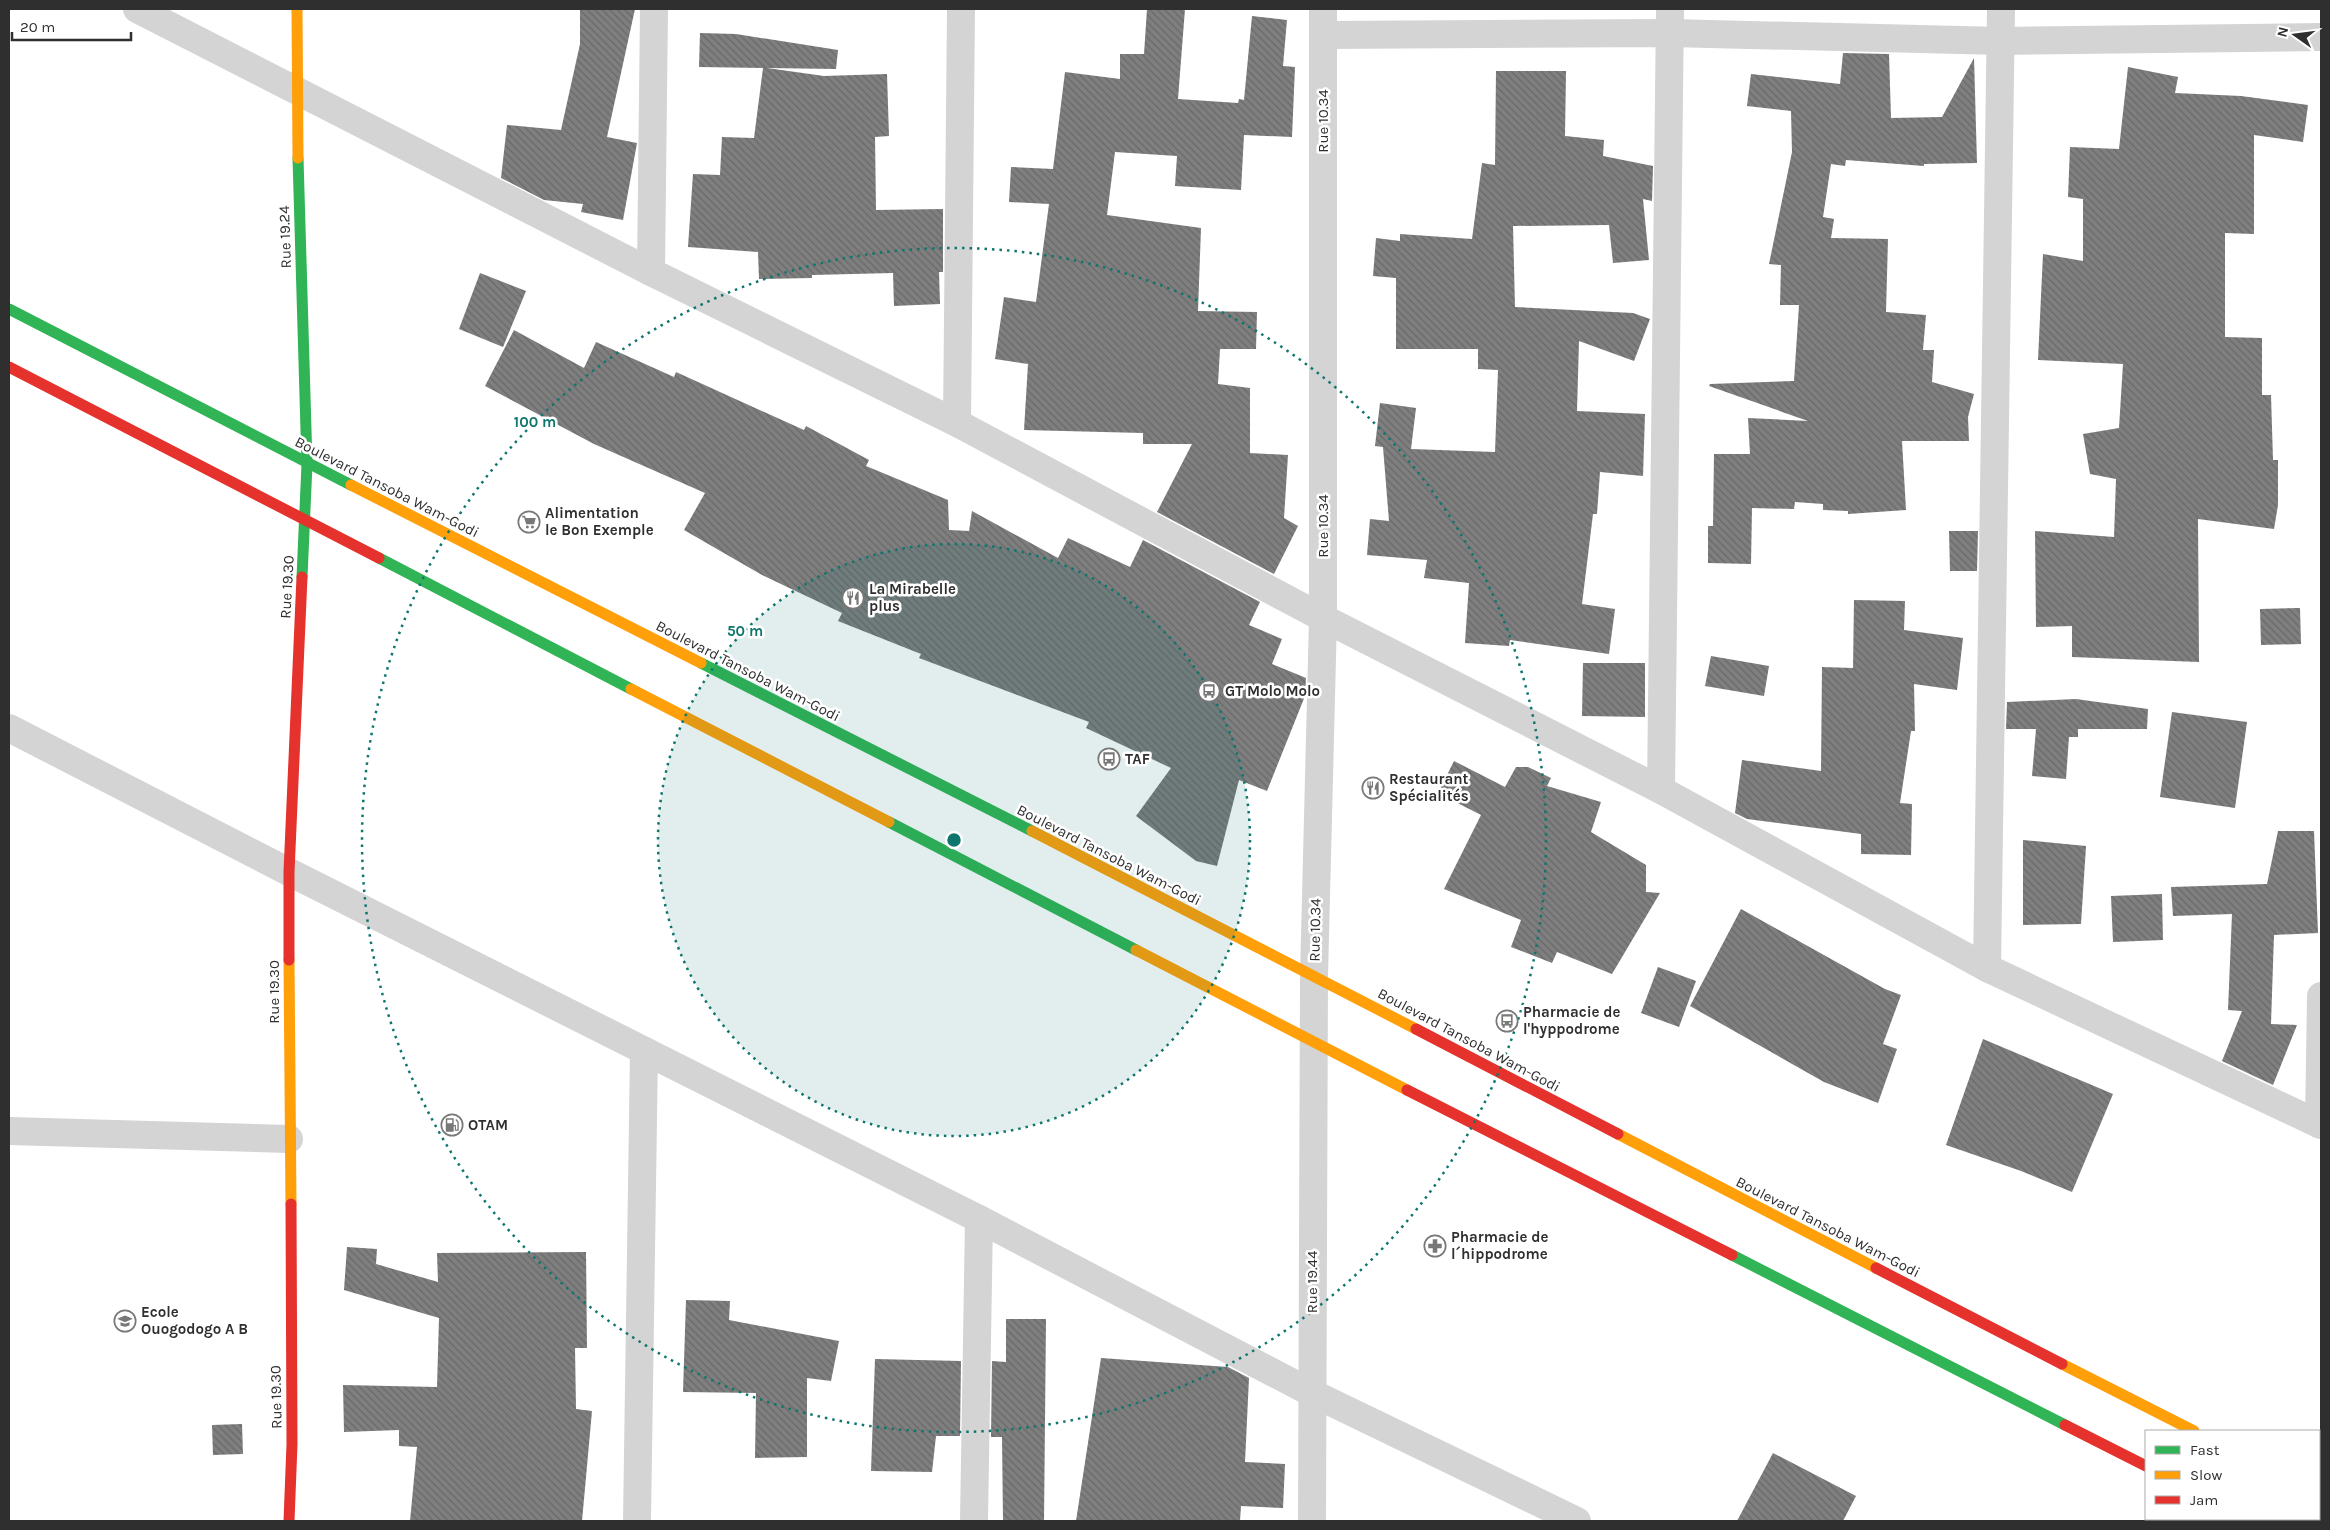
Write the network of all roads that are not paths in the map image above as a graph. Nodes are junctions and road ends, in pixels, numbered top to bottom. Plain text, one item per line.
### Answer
1 (137, 9) edge
2 (297, 9) edge
3 (654, 9) edge
4 (961, 9) edge
5 (2001, 9) edge
6 (1670, 21) edge
7 (1323, 22) edge
8 (2321, 37) edge
9 (2001, 41) junction
10 (296, 90) junction
11 (651, 272) junction
12 (9, 308) edge
13 (9, 367) edge
14 (957, 422) junction
15 (308, 464) junction
16 (306, 520) junction
17 (1323, 618) junction
18 (9, 728) edge
19 (1661, 790) junction
20 (289, 872) junction
21 (1987, 968) junction
22 (1314, 976) junction
23 (2321, 996) edge
24 (1313, 1042) junction
25 (644, 1051) junction
26 (2320, 1124) edge
27 (9, 1131) edge
28 (289, 1139) junction
29 (979, 1219) junction
30 (1312, 1393) junction
31 (2192, 1430) edge
32 (2145, 1465) edge
33 (289, 1521) edge
34 (637, 1521) edge
35 (974, 1521) edge
36 (1312, 1521) edge
37 (1577, 1521) edge

1 - 10 street
2 - 10 main road, Rue 19.24
3 - 11 street
4 - 14 street
5 - 9 street
6 - 7 street
6 - 9 street
6 - 19 street
7 - 17 street, Rue 10.34
8 - 9 street
9 - 21 street
10 - 11 street
10 - 15 main road, Rue 19.24
11 - 14 street
12 - 15 main road, Boulevard Tansoba Wam-Godi
13 - 16 main road
14 - 17 street
15 - 16 main road, Rue 19.30
15 - 22 main road, Boulevard Tansoba Wam-Godi
16 - 20 main road, Rue 19.30
16 - 24 main road
17 - 19 street
17 - 22 street, Rue 10.34
18 - 20 street
19 - 21 street
20 - 25 street
20 - 28 main road, Rue 19.30
21 - 26 street
22 - 24 street, Rue 10.34
22 - 31 main road, Boulevard Tansoba Wam-Godi
23 - 26 street
24 - 30 street, Rue 19.44
24 - 32 main road
25 - 29 street
25 - 34 street
27 - 28 street
28 - 33 main road, Rue 19.30
29 - 30 street
29 - 35 street
30 - 36 street, Rue 19.44
30 - 37 street

